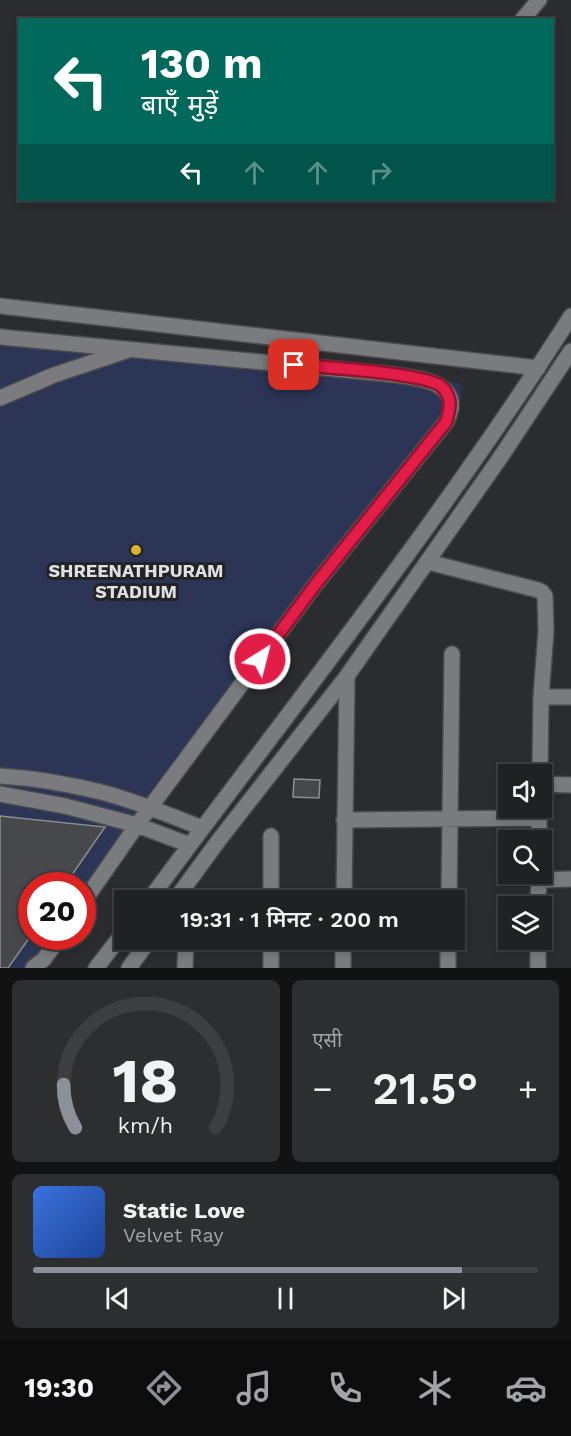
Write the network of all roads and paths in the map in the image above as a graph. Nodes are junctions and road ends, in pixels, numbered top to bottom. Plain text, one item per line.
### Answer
1 (539, 0) edge
2 (524, 18) edge
3 (0, 306) edge
4 (571, 316) edge
5 (0, 337) edge
6 (132, 349) junction
7 (571, 351) edge
8 (538, 368) junction
9 (0, 398) edge
10 (428, 562) junction
11 (452, 654) dead end
12 (347, 676) junction
13 (541, 697) junction
14 (571, 697) edge
15 (540, 764) edge
16 (0, 776) edge
17 (552, 784) edge
18 (571, 785) edge
19 (0, 794) edge
20 (151, 807) junction
21 (498, 816) edge
22 (450, 819) junction
23 (344, 820) junction
24 (136, 825) junction
25 (202, 828) junction
26 (271, 836) dead end
27 (190, 845) junction
28 (552, 878) edge
29 (571, 879) edge
30 (96, 884) edge
31 (156, 890) edge
32 (186, 890) edge
33 (271, 890) edge
34 (344, 890) edge
35 (449, 890) edge
36 (114, 945) edge
37 (51, 950) edge
38 (142, 950) edge
39 (186, 950) edge
40 (271, 950) edge
41 (343, 950) edge
42 (448, 950) edge
43 (538, 950) edge
44 (33, 968) edge
45 (96, 968) edge
46 (129, 968) edge
47 (185, 968) edge
48 (271, 968) edge
49 (343, 968) edge
50 (448, 968) edge
51 (538, 968) edge

1 - 2 street
3 - 8 street
4 - 8 street
5 - 6 street
6 - 9 street
6 - 20 street
7 - 10 street
8 - 25 street
10 - 12 street
10 - 13 street
11 - 22 street
12 - 23 street
12 - 32 street
13 - 14 street
13 - 15 street
16 - 20 street
17 - 18 street
19 - 24 street
20 - 24 street
20 - 25 street
21 - 22 street
22 - 23 street
22 - 35 street
23 - 34 street
24 - 27 street
24 - 30 street
25 - 27 street
26 - 33 street
27 - 31 street
28 - 29 street
36 - 45 street
37 - 44 street
38 - 46 street
39 - 47 street
40 - 48 street
41 - 49 street
42 - 50 street
43 - 51 street

